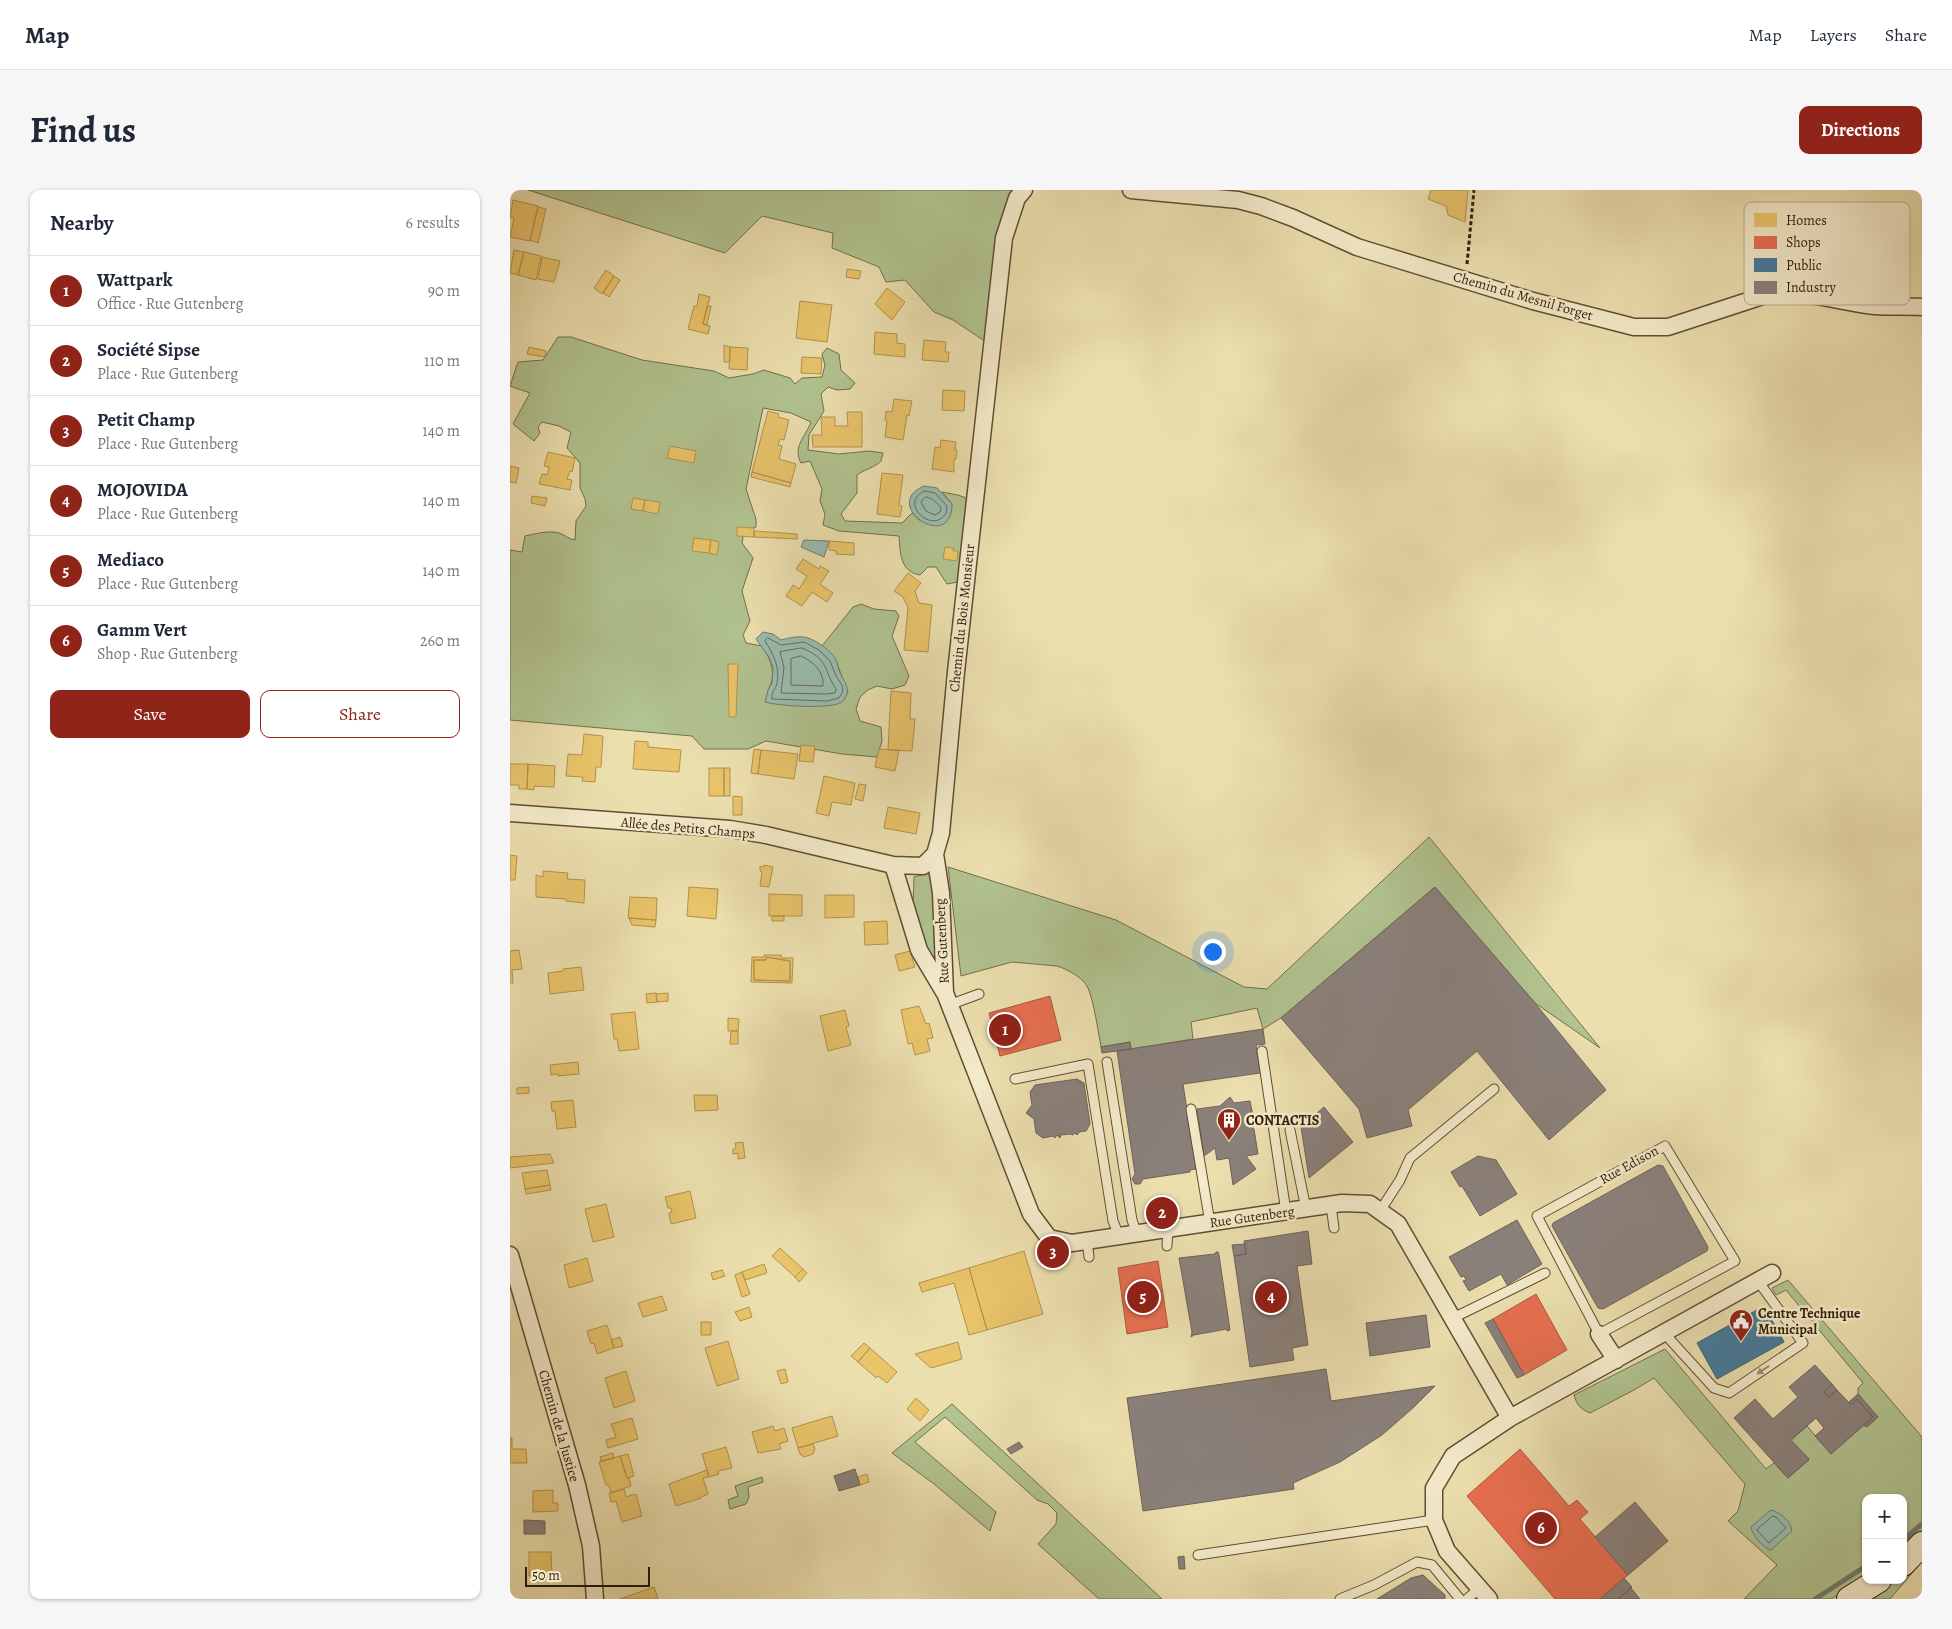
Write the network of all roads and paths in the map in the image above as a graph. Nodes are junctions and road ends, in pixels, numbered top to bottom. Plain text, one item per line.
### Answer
1 (1131, 190) edge
2 (1474, 190) edge
3 (1198, 193) edge
4 (1020, 194) edge
5 (1466, 280) junction
6 (1744, 302) edge
7 (1869, 305) edge
8 (1922, 307) edge
9 (510, 813) edge
10 (935, 854) junction
11 (893, 865) junction
12 (979, 994) dead end
13 (947, 999) junction
14 (1262, 1051) dead end
15 (1107, 1062) dead end
16 (1015, 1079) dead end
17 (1494, 1089) dead end
18 (1191, 1109) dead end
19 (1290, 1130) dead end
20 (1331, 1205) junction
21 (1306, 1209) junction
22 (1380, 1211) junction
23 (1286, 1212) junction
24 (1210, 1223) junction
25 (1334, 1228) dead end
26 (1168, 1229) junction
27 (1136, 1234) junction
28 (1119, 1236) junction
29 (1088, 1241) junction
30 (1167, 1246) dead end
31 (510, 1256) edge
32 (1089, 1257) dead end
33 (1545, 1273) dead end
34 (1765, 1277) joint
35 (1453, 1318) junction
36 (1664, 1333) junction
37 (1599, 1334) junction
38 (1616, 1360) junction
39 (1510, 1418) junction
40 (1434, 1520) junction
41 (1922, 1544) edge
42 (1198, 1555) dead end
43 (1907, 1560) edge
44 (1873, 1584) edge
45 (1485, 1594) edge
46 (1346, 1598) edge
47 (595, 1599) edge
48 (1460, 1599) edge
49 (1467, 1599) edge
50 (1849, 1599) edge

1 - 3 street, Chemin du Mesnil Forget
2 - 5 path
3 - 5 street, Chemin du Mesnil Forget
4 - 10 street, Chemin du Bois Monsieur
5 - 6 street, Chemin du Mesnil Forget
7 - 8 street, Chemin du Mesnil Forget
9 - 11 street, Allée des Petits Champs
10 - 11 street
10 - 13 street, Rue Gutenberg
11 - 13 street
12 - 13 lane
13 - 29 street, Rue Gutenberg
14 - 23 lane
15 - 27 lane
16 - 28 lane
17 - 22 lane
18 - 24 lane
19 - 21 lane
20 - 21 street, Rue Gutenberg
20 - 22 street, Rue Gutenberg
20 - 25 lane
21 - 23 street, Rue Gutenberg
22 - 35 street, Rue Gutenberg
23 - 24 street, Rue Gutenberg
24 - 26 street, Rue Gutenberg
26 - 27 street, Rue Gutenberg
26 - 30 lane
27 - 28 street, Rue Gutenberg
28 - 29 street, Rue Gutenberg
29 - 32 lane
31 - 47 street, Chemin de la Justice
33 - 35 lane
34 - 36 street
34 -> 36 lane
35 - 39 street, Rue Gutenberg
36 - 38 street
37 - 37 lane, Rue Edison
37 - 38 street, Rue Edison
38 - 39 street
39 - 40 street
40 - 42 lane
40 - 45 street
41 - 43 main road
44 - 50 main road
45 - 49 lane
46 - 48 lane

